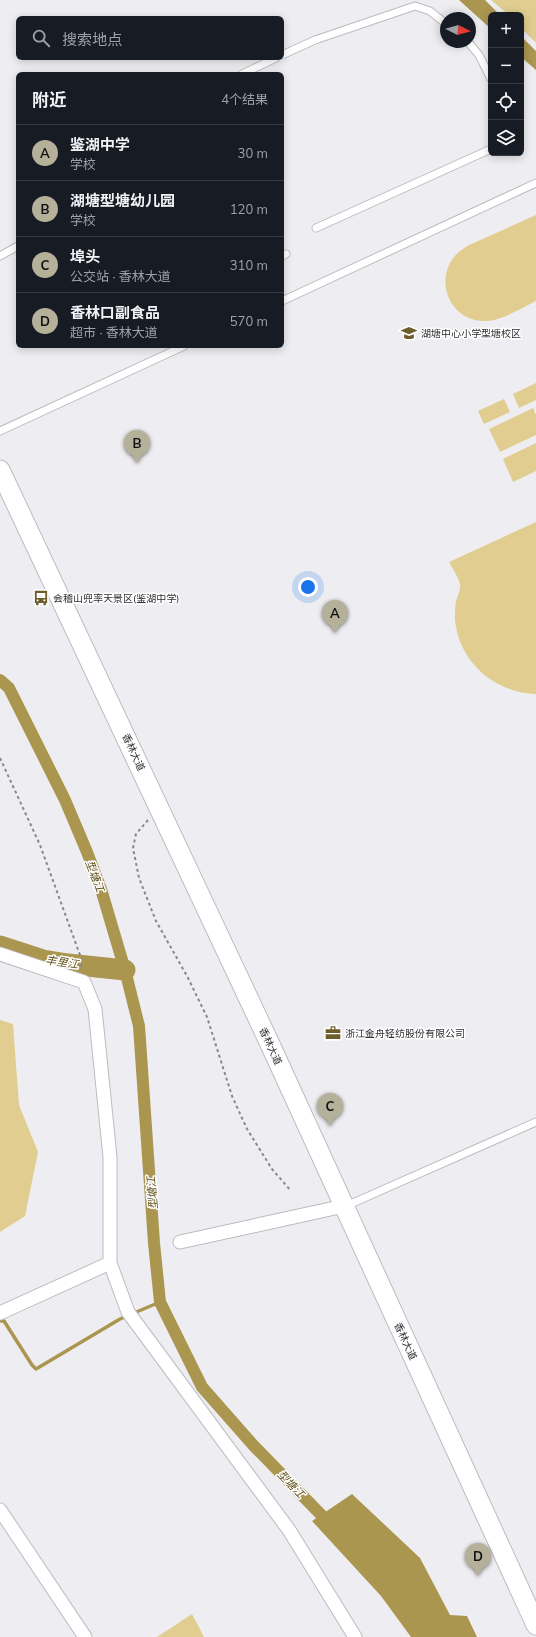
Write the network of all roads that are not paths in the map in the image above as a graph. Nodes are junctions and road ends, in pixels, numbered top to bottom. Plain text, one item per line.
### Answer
1 (440, 19) edge
2 (473, 48) edge
3 (284, 54) edge
4 (272, 60) edge
5 (246, 72) edge
6 (488, 73) edge
7 (488, 150) edge
8 (536, 183) edge
9 (316, 228) dead end
10 (16, 247) edge
11 (0, 256) edge
12 (284, 300) edge
13 (180, 348) edge
14 (0, 431) edge
15 (0, 470) edge
16 (0, 954) edge
17 (536, 1122) edge
18 (344, 1206) junction
19 (180, 1242) dead end
20 (110, 1263) junction
21 (0, 1313) edge
22 (0, 1510) edge
23 (536, 1625) edge
24 (85, 1637) edge
25 (355, 1637) edge

1 - 3 lane
2 - 6 lane
4 - 5 lane
7 - 9 lane
8 - 12 lane
10 - 11 lane
13 - 14 lane
15 - 18 main road, 香林大道
16 - 20 street
17 - 18 lane
18 - 19 street
18 - 23 main road, 香林大道
20 - 21 street
20 - 25 street
22 - 24 street

